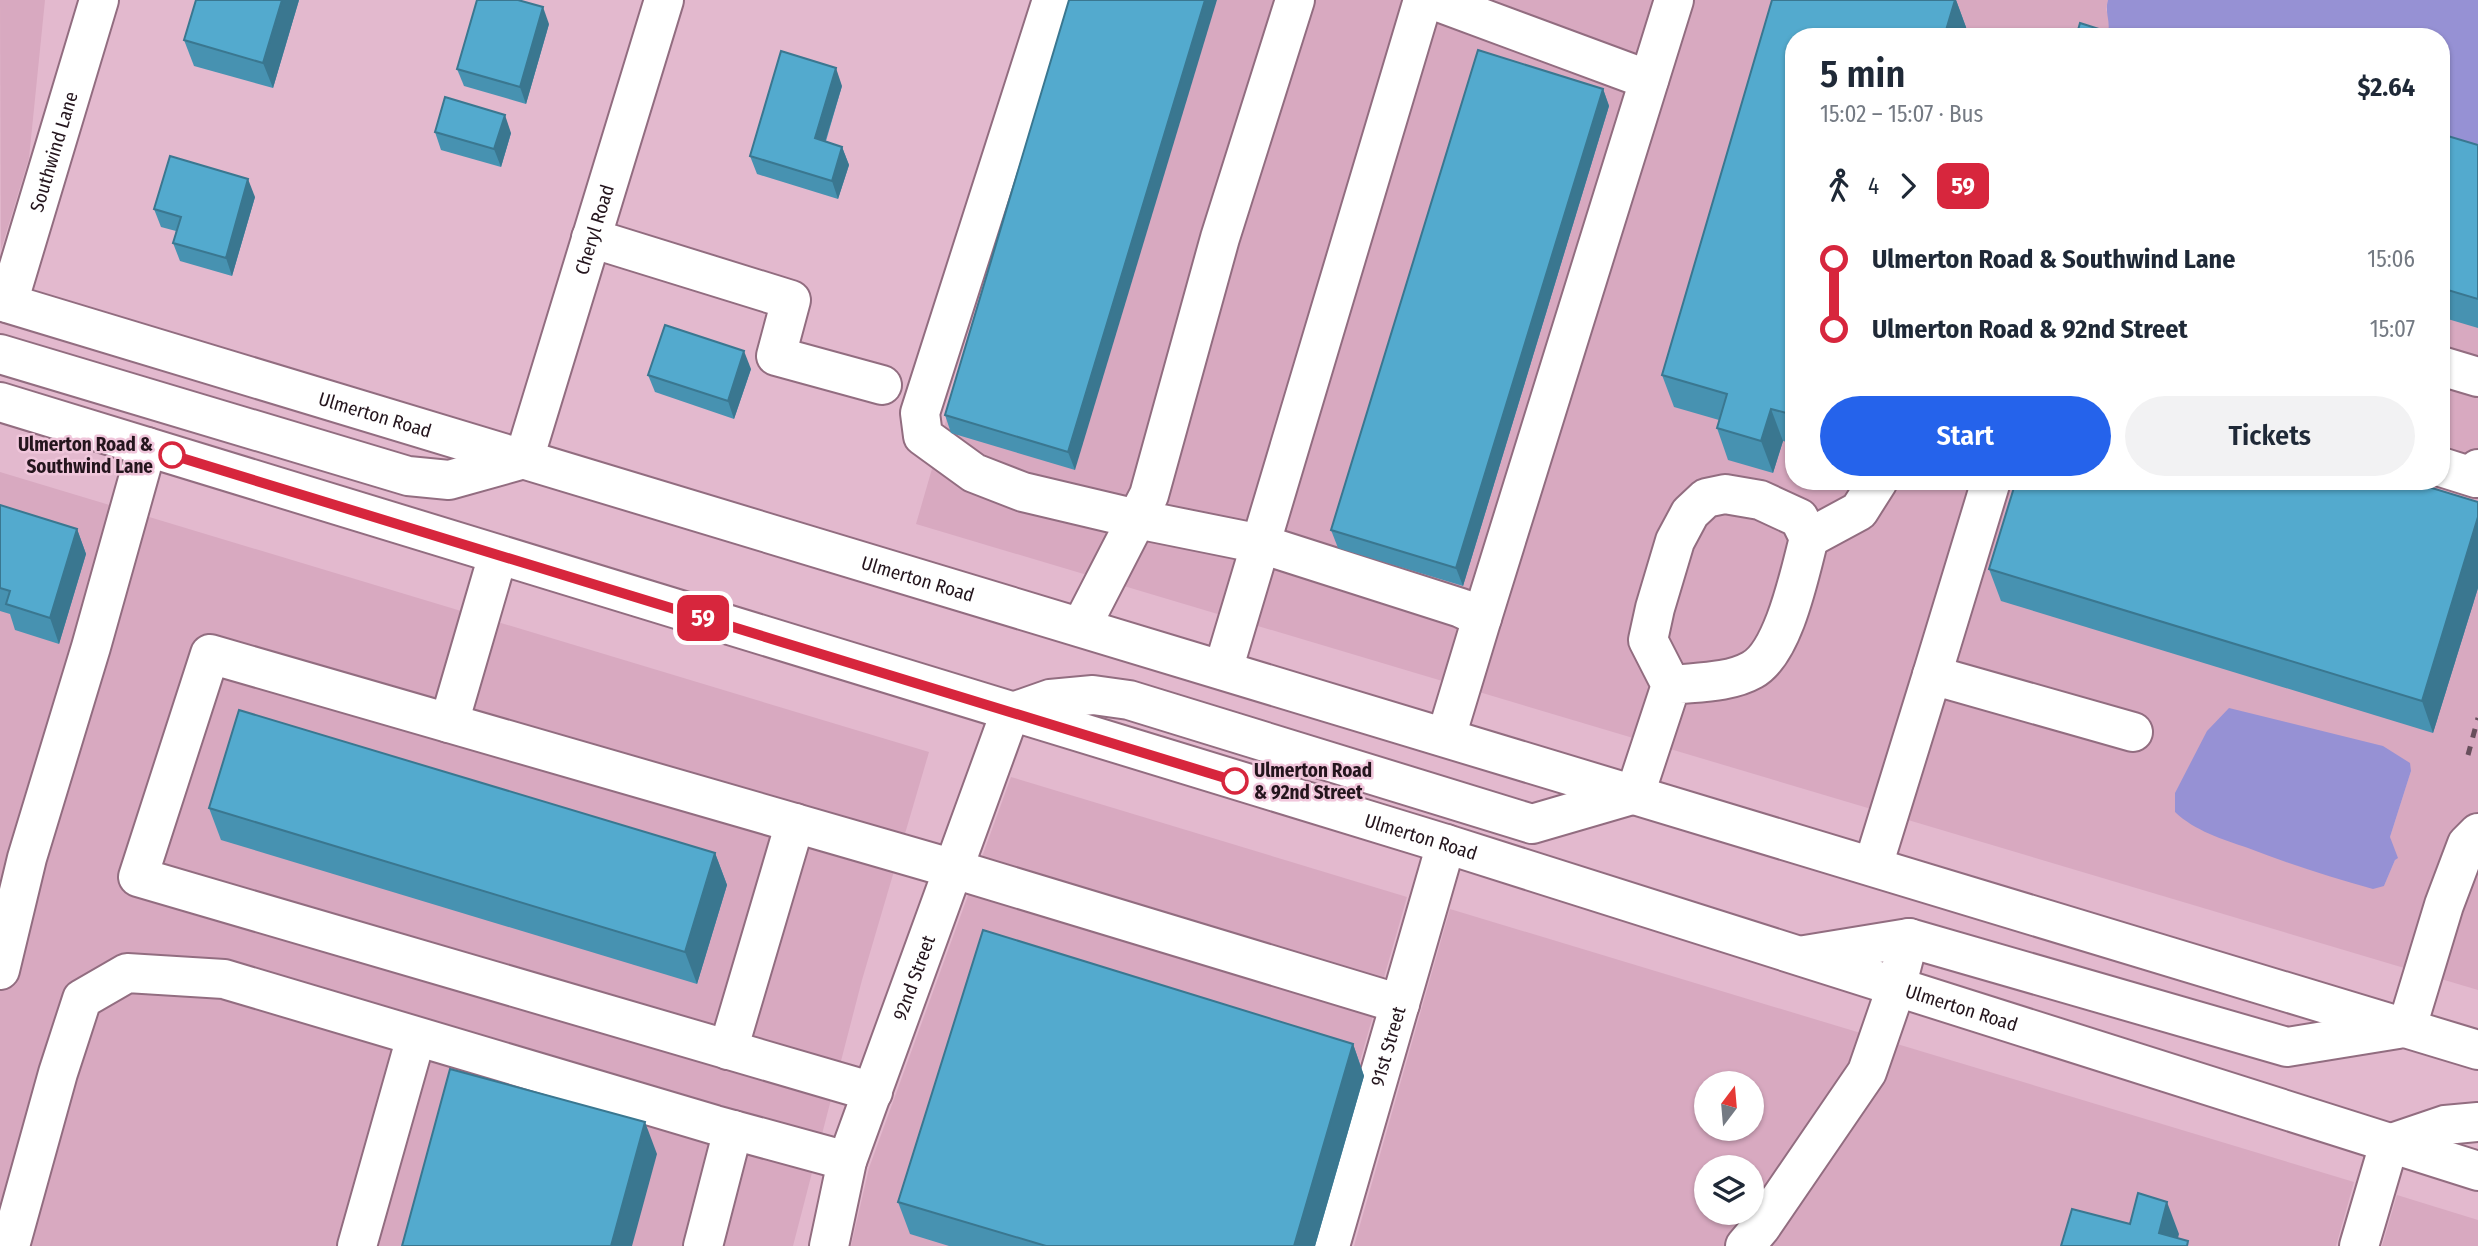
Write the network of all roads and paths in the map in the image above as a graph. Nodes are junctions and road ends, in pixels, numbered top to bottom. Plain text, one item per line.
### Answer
1 (99, 0) edge
2 (664, 0) edge
3 (1052, 0) edge
4 (1295, 0) edge
5 (1423, 0) edge
6 (1433, 0) edge
7 (1674, 0) edge
8 (1650, 80) junction
9 (591, 239) junction
10 (4, 302) edge
11 (0, 354) edge
12 (2450, 369) edge
13 (2478, 377) edge
14 (882, 385) dead end
15 (0, 402) edge
16 (147, 447) junction
17 (524, 459) junction
18 (2478, 469) edge
19 (2450, 470) edge
20 (1872, 490) edge
21 (1988, 490) edge
22 (1137, 519) junction
23 (1809, 538) junction
24 (1261, 544) junction
25 (498, 555) junction
26 (1482, 618) junction
27 (1082, 627) junction
28 (1223, 670) junction
29 (1932, 675) junction
30 (1671, 685) junction
31 (1010, 712) junction
32 (449, 723) junction
33 (2133, 732) dead end
34 (1447, 737) junction
35 (1635, 794) junction
36 (795, 823) junction
37 (2478, 833) edge
38 (1446, 844) junction
39 (1873, 866) junction
40 (954, 869) junction
41 (1909, 938) junction
42 (1796, 956) junction
43 (0, 970) edge
44 (1896, 988) junction
45 (1400, 1004) junction
46 (2407, 1027) junction
47 (416, 1037) junction
48 (728, 1050) junction
49 (2478, 1050) edge
50 (873, 1092) junction
51 (2478, 1122) edge
52 (733, 1130) junction
53 (2389, 1144) junction
54 (848, 1161) junction
55 (2478, 1171) edge
56 (10, 1246) edge
57 (357, 1246) edge
58 (704, 1246) edge
59 (829, 1246) edge
60 (1330, 1246) edge
61 (1745, 1246) edge
62 (2359, 1246) edge

1 - 10 main road, Southwind Lane
2 - 9 main road, Cheryl Road
3 - 22 main road
4 - 22 main road
5 - 24 main road
6 - 8 main road
7 - 8 main road
8 - 26 main road
9 - 14 main road
9 - 17 main road, Cheryl Road
10 - 17 main road, Ulmerton Road
11 - 17 main road
12 - 13 main road
15 - 16 main road, Ulmerton Road
16 - 25 main road, Ulmerton Road
16 - 43 main road
17 - 27 main road, Ulmerton Road
18 - 19 main road
20 - 23 main road
21 - 29 main road
22 - 24 main road
22 - 27 main road
23 - 30 main road
23 - 30 main road
24 - 26 main road
24 - 28 main road
25 - 31 main road, Ulmerton Road
25 - 32 main road
26 - 34 main road
27 - 28 main road, Ulmerton Road
28 - 34 main road, Ulmerton Road
29 - 33 main road
29 - 39 main road
30 - 35 main road
31 - 35 main road
31 - 38 main road, Ulmerton Road
31 - 40 main road, 92nd Street
32 - 36 main road
32 - 48 main road
34 - 35 main road, Ulmerton Road
35 - 39 main road, Ulmerton Road
36 - 40 main road
36 - 48 main road
37 - 46 main road
38 - 42 main road, Ulmerton Road
38 - 45 main road, 91st Street
39 - 46 main road, Ulmerton Road
40 - 45 main road
40 - 50 main road, 92nd Street
41 - 42 main road
41 - 44 main road
41 - 46 main road
42 - 44 main road, Ulmerton Road
44 - 53 main road, Ulmerton Road
44 - 61 main road
45 - 60 main road, 91st Street
46 - 49 main road, Ulmerton Road
47 - 52 main road
47 - 56 main road
47 - 57 main road
48 - 50 main road
50 - 54 main road, 92nd Street
51 - 53 main road
52 - 54 main road
52 - 58 main road
53 - 55 main road, Ulmerton Road
53 - 62 main road
54 - 59 main road, 92nd Street

